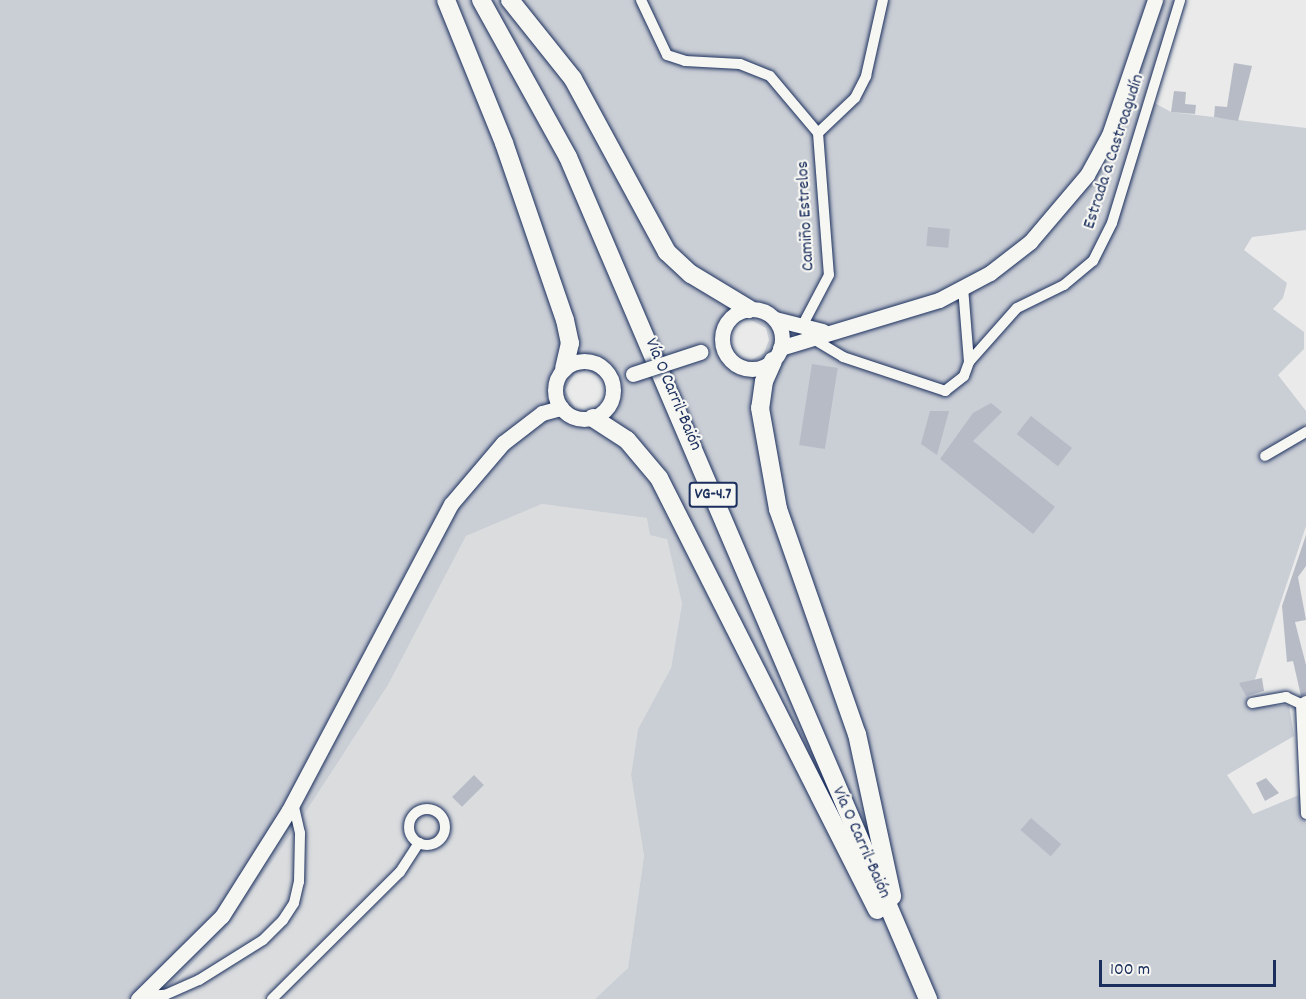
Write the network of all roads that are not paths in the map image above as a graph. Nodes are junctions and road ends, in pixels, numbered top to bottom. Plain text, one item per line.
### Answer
1 (446, 0) edge
2 (481, 0) edge
3 (510, 0) edge
4 (641, 0) edge
5 (883, 0) edge
6 (1155, 0) edge
7 (1180, 0) edge
8 (818, 133) junction
9 (963, 288) junction
10 (749, 309) junction
11 (775, 319) junction
12 (805, 333) junction
13 (722, 345) junction
14 (777, 355) junction
15 (969, 362) junction
16 (564, 368) junction
17 (612, 383) junction
18 (561, 408) junction
19 (593, 418) junction
20 (1306, 432) edge
21 (1265, 456) dead end
22 (1252, 703) dead end
23 (1303, 703) edge
24 (293, 803) junction
25 (1306, 814) edge
26 (419, 843) dead end
27 (140, 997) edge
28 (272, 999) edge
29 (928, 999) edge

1 - 16 highway
2 - 29 highway, Vía O Carril-Baión / VG-4.7
3 - 10 highway
4 - 8 street
5 - 8 street
6 - 9 main road
7 - 15 street, Estrada a Castroagudín
8 - 12 street, Camiño Estrelos
9 - 12 main road
9 - 15 street
10 - 11 main road
10 - 13 main road
11 - 12 main road
11 - 14 main road
12 - 14 main road
12 - 15 street, Estrada a Castroagudín
13 - 14 main road
13 - 17 main road, bridge
14 - 29 highway
16 - 17 main road
16 - 18 main road
17 - 19 main road
18 - 19 main road
18 - 24 main road
19 - 29 highway
20 - 21 street
22 - 23 street
23 - 25 street
24 - 27 main road
24 - 27 street
26 - 28 street

